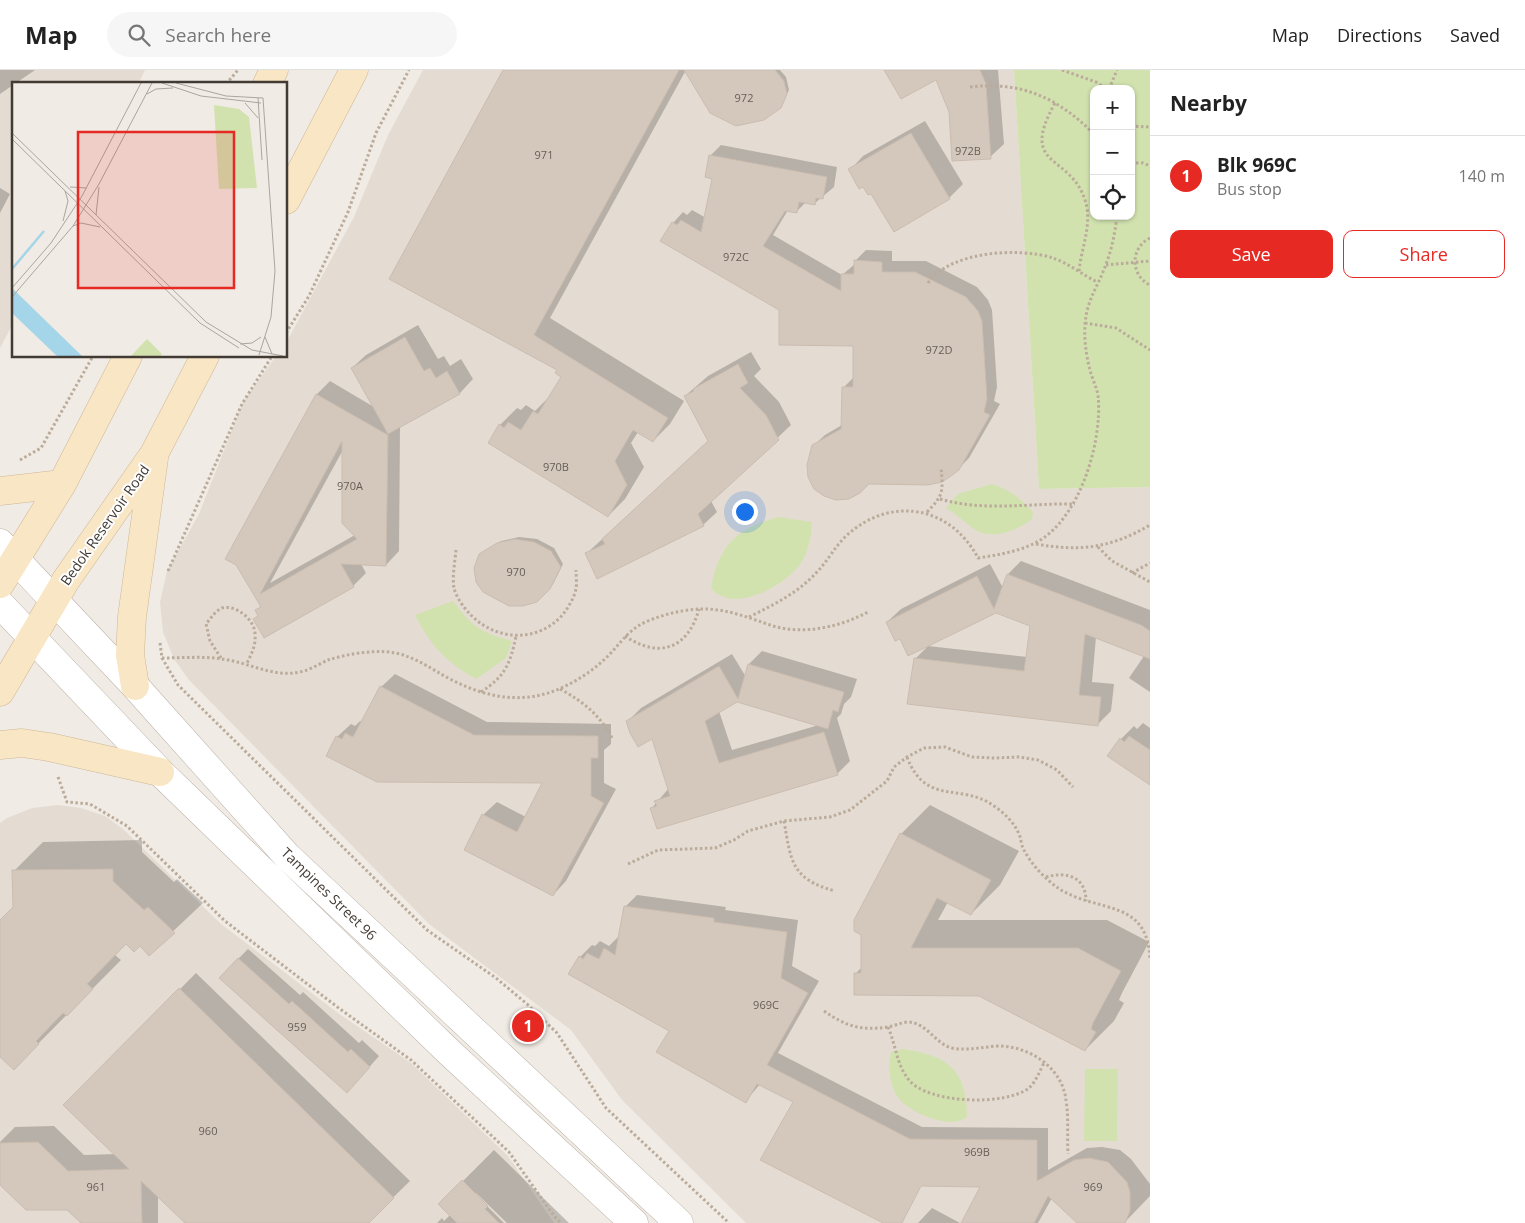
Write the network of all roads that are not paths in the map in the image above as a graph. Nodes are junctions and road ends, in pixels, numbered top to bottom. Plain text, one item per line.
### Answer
1 (274, 70) edge
2 (354, 70) edge
3 (268, 82) edge
4 (288, 196) edge
5 (127, 358) edge
6 (204, 358) edge
7 (154, 454) junction
8 (62, 484) junction
9 (0, 491) edge
10 (8, 551) edge
11 (0, 584) edge
12 (54, 602) junction
13 (0, 604) edge
14 (32, 639) junction
15 (135, 686) junction
16 (0, 692) edge
17 (0, 745) edge
18 (160, 772) junction
19 (634, 1223) edge
20 (680, 1223) edge

1 - 3 main road
2 - 4 main road
5 - 8 main road
6 - 7 main road, Bedok Reservoir Road
7 - 12 main road, Bedok Reservoir Road
7 - 15 main road
8 - 9 main road
8 - 10 main road
10 - 11 main road
10 - 12 street, Tampines Street 96
12 - 14 main road, Bedok Reservoir Road
12 - 15 street, Tampines Street 96
13 - 14 street
14 - 16 main road, Bedok Reservoir Road
14 - 18 street
15 - 20 street, Tampines Street 96
17 - 18 main road
18 - 19 street

